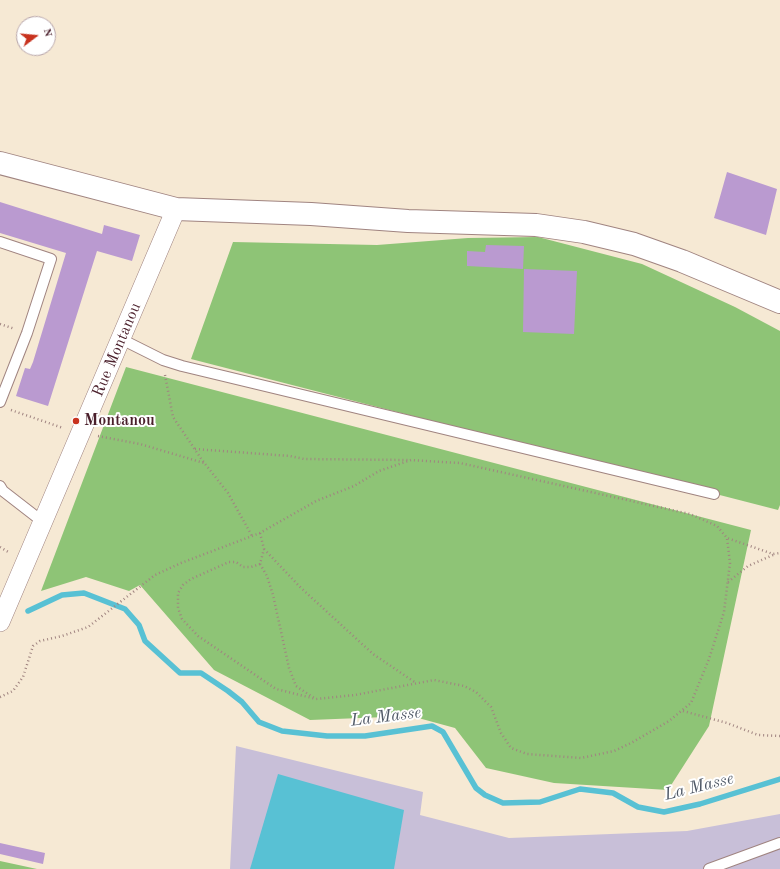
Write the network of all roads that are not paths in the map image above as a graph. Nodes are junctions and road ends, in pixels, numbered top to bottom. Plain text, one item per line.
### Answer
1 (0, 163) edge
2 (176, 210) junction
3 (0, 242) edge
4 (780, 302) edge
5 (121, 339) junction
6 (4, 406) edge
7 (0, 486) edge
8 (714, 494) dead end
9 (43, 522) junction
10 (0, 622) edge
11 (780, 843) edge
12 (709, 869) edge

1 - 2 street
2 - 4 street
2 - 5 street, Rue Montanou
3 - 6 lane
5 - 8 lane
5 - 9 street, Rue Montanou
7 - 9 lane
9 - 10 street, Rue Montanou
11 - 12 lane

